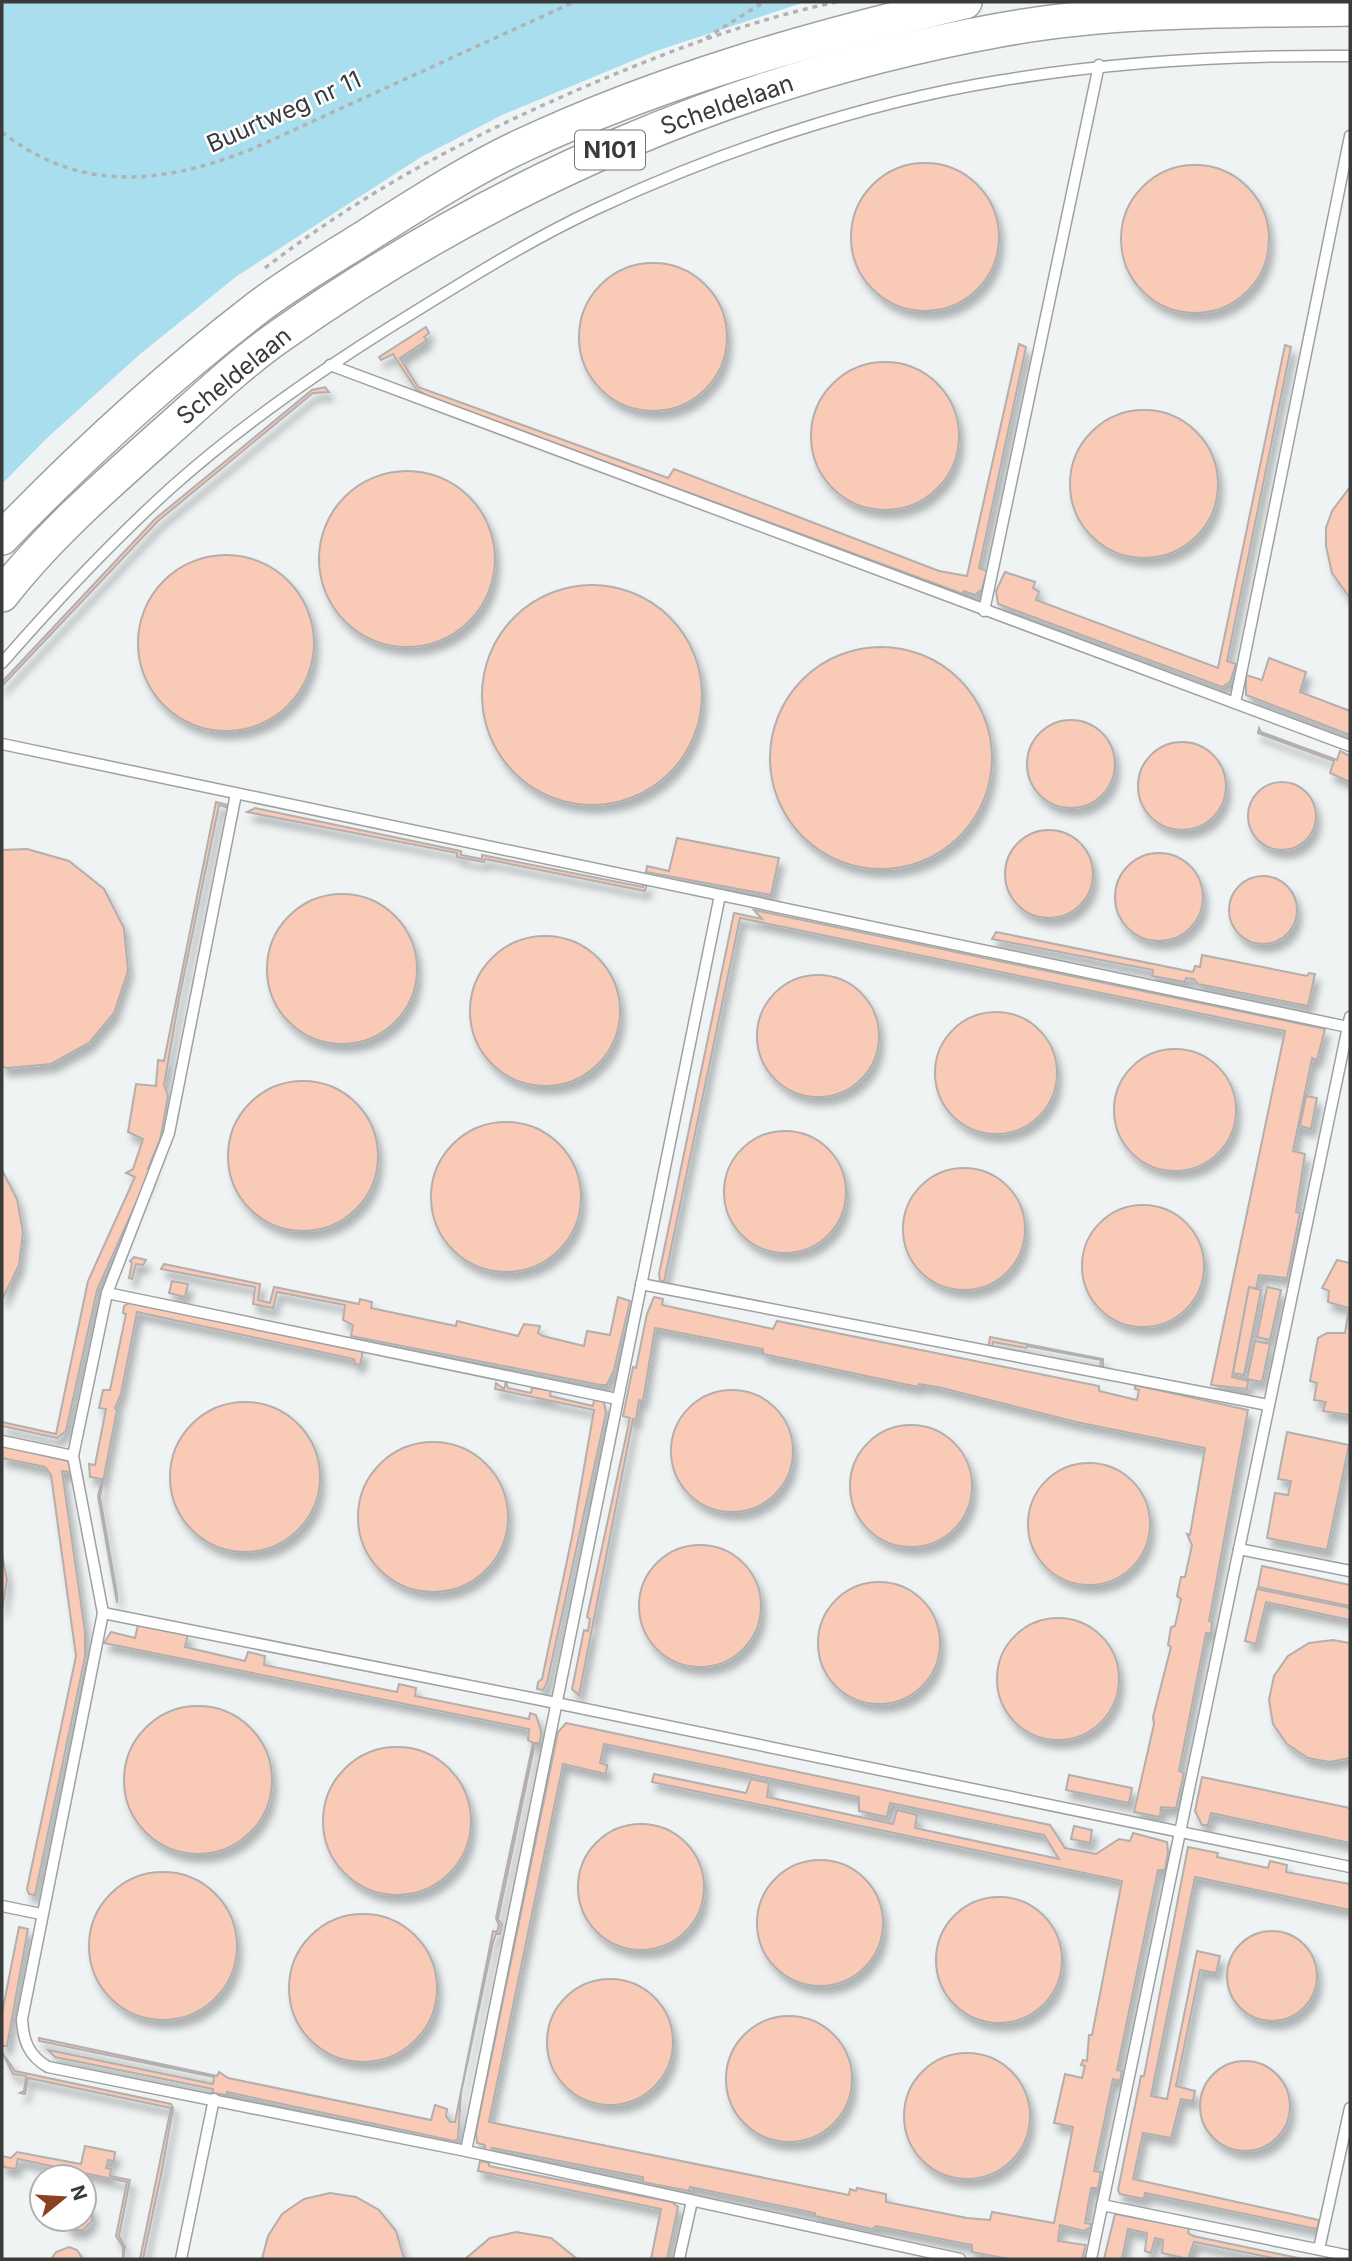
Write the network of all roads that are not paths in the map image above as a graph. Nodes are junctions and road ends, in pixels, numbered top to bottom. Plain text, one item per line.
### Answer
1 (965, 2) edge
2 (1350, 9) edge
3 (1350, 56) edge
4 (1099, 65) junction
5 (1350, 135) edge
6 (330, 365) junction
7 (2, 538) edge
8 (2, 595) edge
9 (984, 611) junction
10 (2, 663) edge
11 (1235, 703) junction
12 (2, 744) edge
13 (1350, 746) edge
14 (236, 794) junction
15 (720, 895) junction
16 (1349, 1022) edge
17 (642, 1284) junction
18 (107, 1293) junction
19 (617, 1399) junction
20 (1268, 1405) junction
21 (2, 1441) edge
22 (73, 1456) junction
23 (1239, 1549) junction
24 (1350, 1572) edge
25 (103, 1614) junction
26 (556, 1703) junction
27 (1181, 1831) junction
28 (1350, 1867) edge
29 (2, 1906) edge
30 (41, 1914) junction
31 (214, 2099) junction
32 (1350, 2108) edge
33 (466, 2151) junction
34 (692, 2201) junction
35 (1102, 2205) junction
36 (1319, 2249) junction
37 (1350, 2256) edge
38 (181, 2259) edge
39 (679, 2259) edge
40 (960, 2259) edge
41 (1091, 2259) edge

1 - 7 main road, Scheldelaan / N101
2 - 8 main road, Scheldelaan / N101
3 - 4 lane
4 - 6 lane
4 - 9 lane
5 - 11 lane
6 - 9 lane
6 - 10 lane
9 - 11 lane
11 - 13 lane
12 - 14 lane
14 - 15 lane
14 - 18 lane
15 - 16 lane
15 - 17 lane
16 - 20 lane
17 - 19 lane
17 - 20 lane
18 - 19 lane
18 - 22 lane
19 - 26 lane
20 - 23 lane
21 - 22 lane
22 - 25 lane
23 - 24 lane
23 - 27 lane
25 - 26 lane
25 - 30 lane
26 - 27 lane
26 - 33 lane
27 - 28 lane
27 - 35 lane
29 - 30 lane
30 - 31 lane
31 - 33 lane
31 - 38 lane
32 - 36 lane
33 - 34 lane
34 - 39 lane
34 - 40 lane
35 - 36 lane
35 - 41 lane
36 - 37 lane

